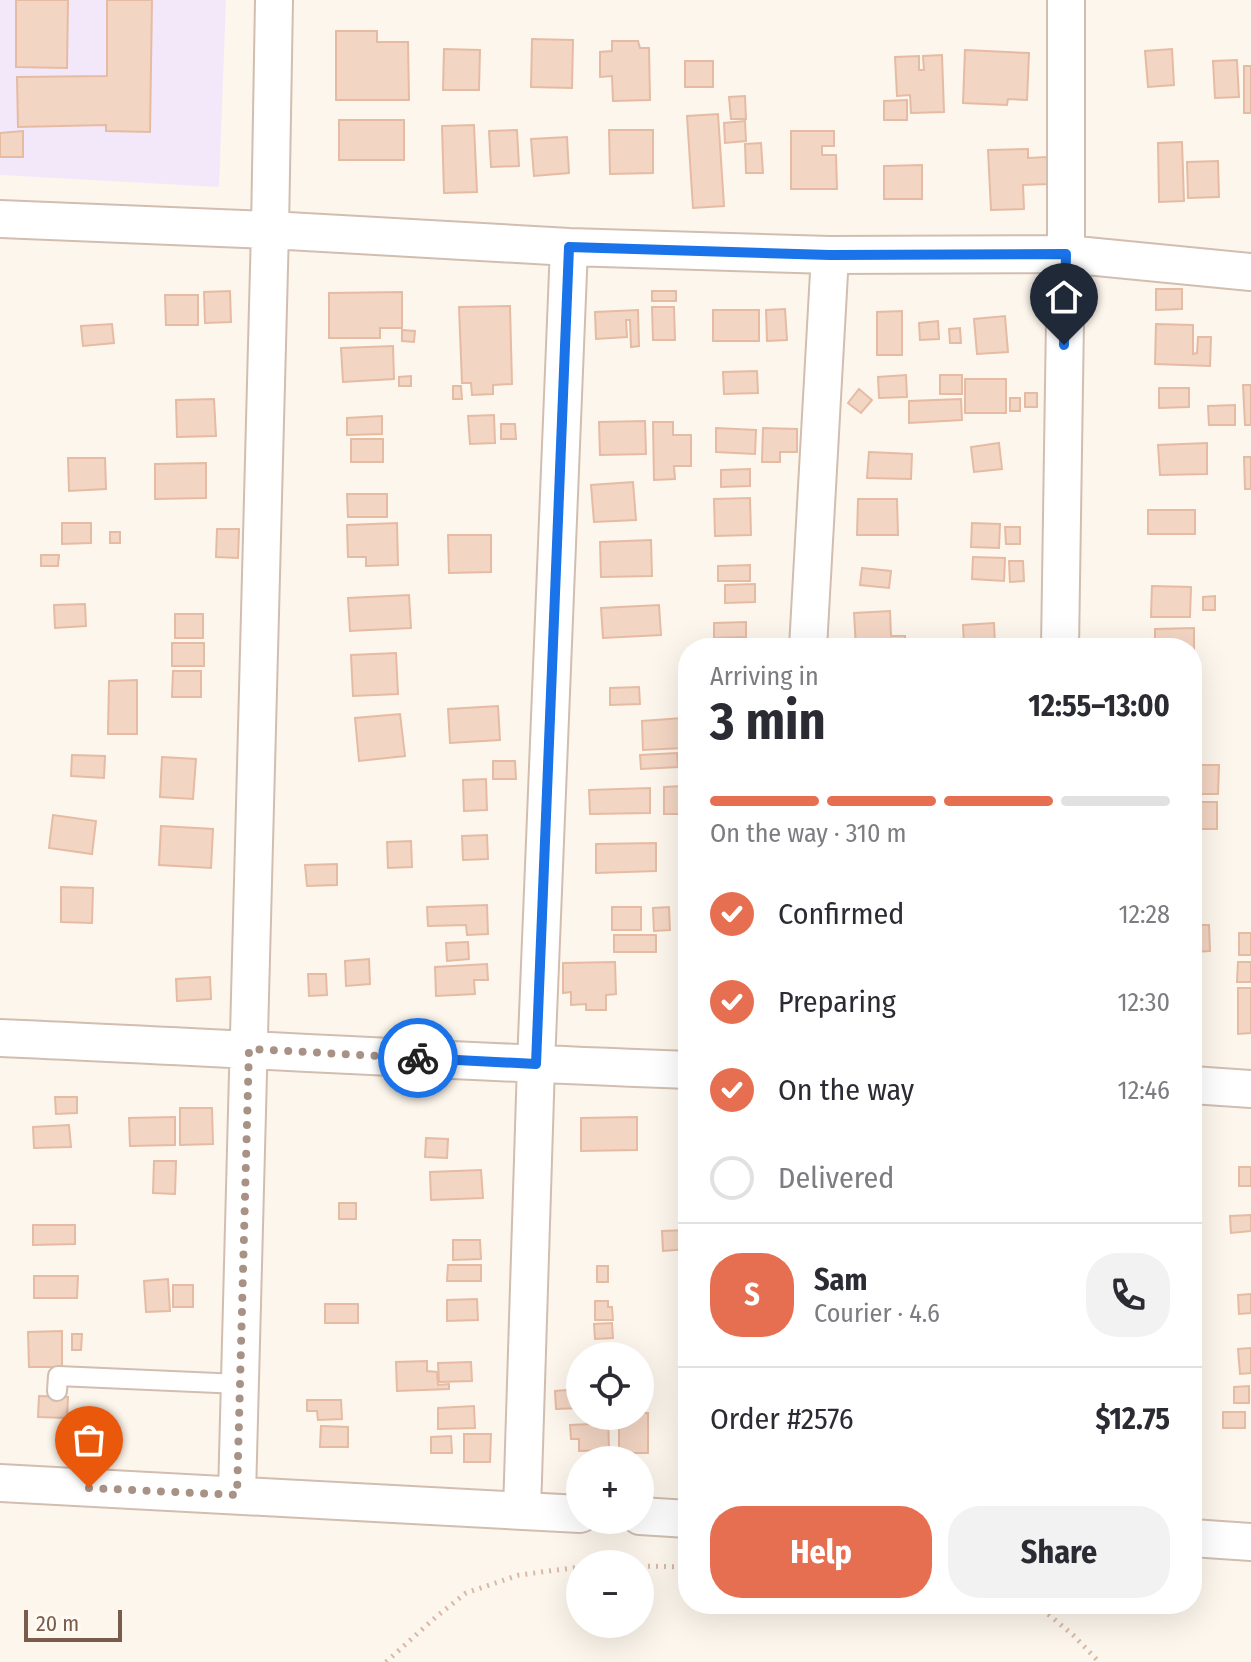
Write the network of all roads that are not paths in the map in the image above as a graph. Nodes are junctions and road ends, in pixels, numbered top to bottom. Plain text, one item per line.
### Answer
1 (274, 0) edge
2 (1066, 0) edge
3 (0, 219) edge
4 (270, 230) junction
5 (569, 247) junction
6 (1066, 254) junction
7 (830, 255) junction
8 (1251, 272) edge
9 (809, 638) edge
10 (1060, 638) edge
11 (0, 1038) edge
12 (249, 1049) junction
13 (536, 1064) junction
14 (678, 1070) edge
15 (1202, 1086) edge
16 (1251, 1089) edge
17 (240, 1384) junction
18 (57, 1391) dead end
19 (0, 1483) edge
20 (237, 1495) junction
21 (522, 1511) junction
22 (566, 1513) edge
23 (654, 1517) edge
24 (678, 1518) edge
25 (1202, 1539) edge
26 (1251, 1542) edge

1 - 4 street
2 - 6 street
3 - 4 street
4 - 5 street
4 - 12 street
5 - 7 street
5 - 13 street
6 - 7 street
6 - 8 street
6 - 10 street
7 - 9 street
11 - 12 street
12 - 13 street
12 - 17 street
13 - 14 street
13 - 21 street
15 - 16 street
17 - 18 lane
17 - 20 street
19 - 20 street
20 - 21 street
21 - 22 street
23 - 24 street
25 - 26 street

